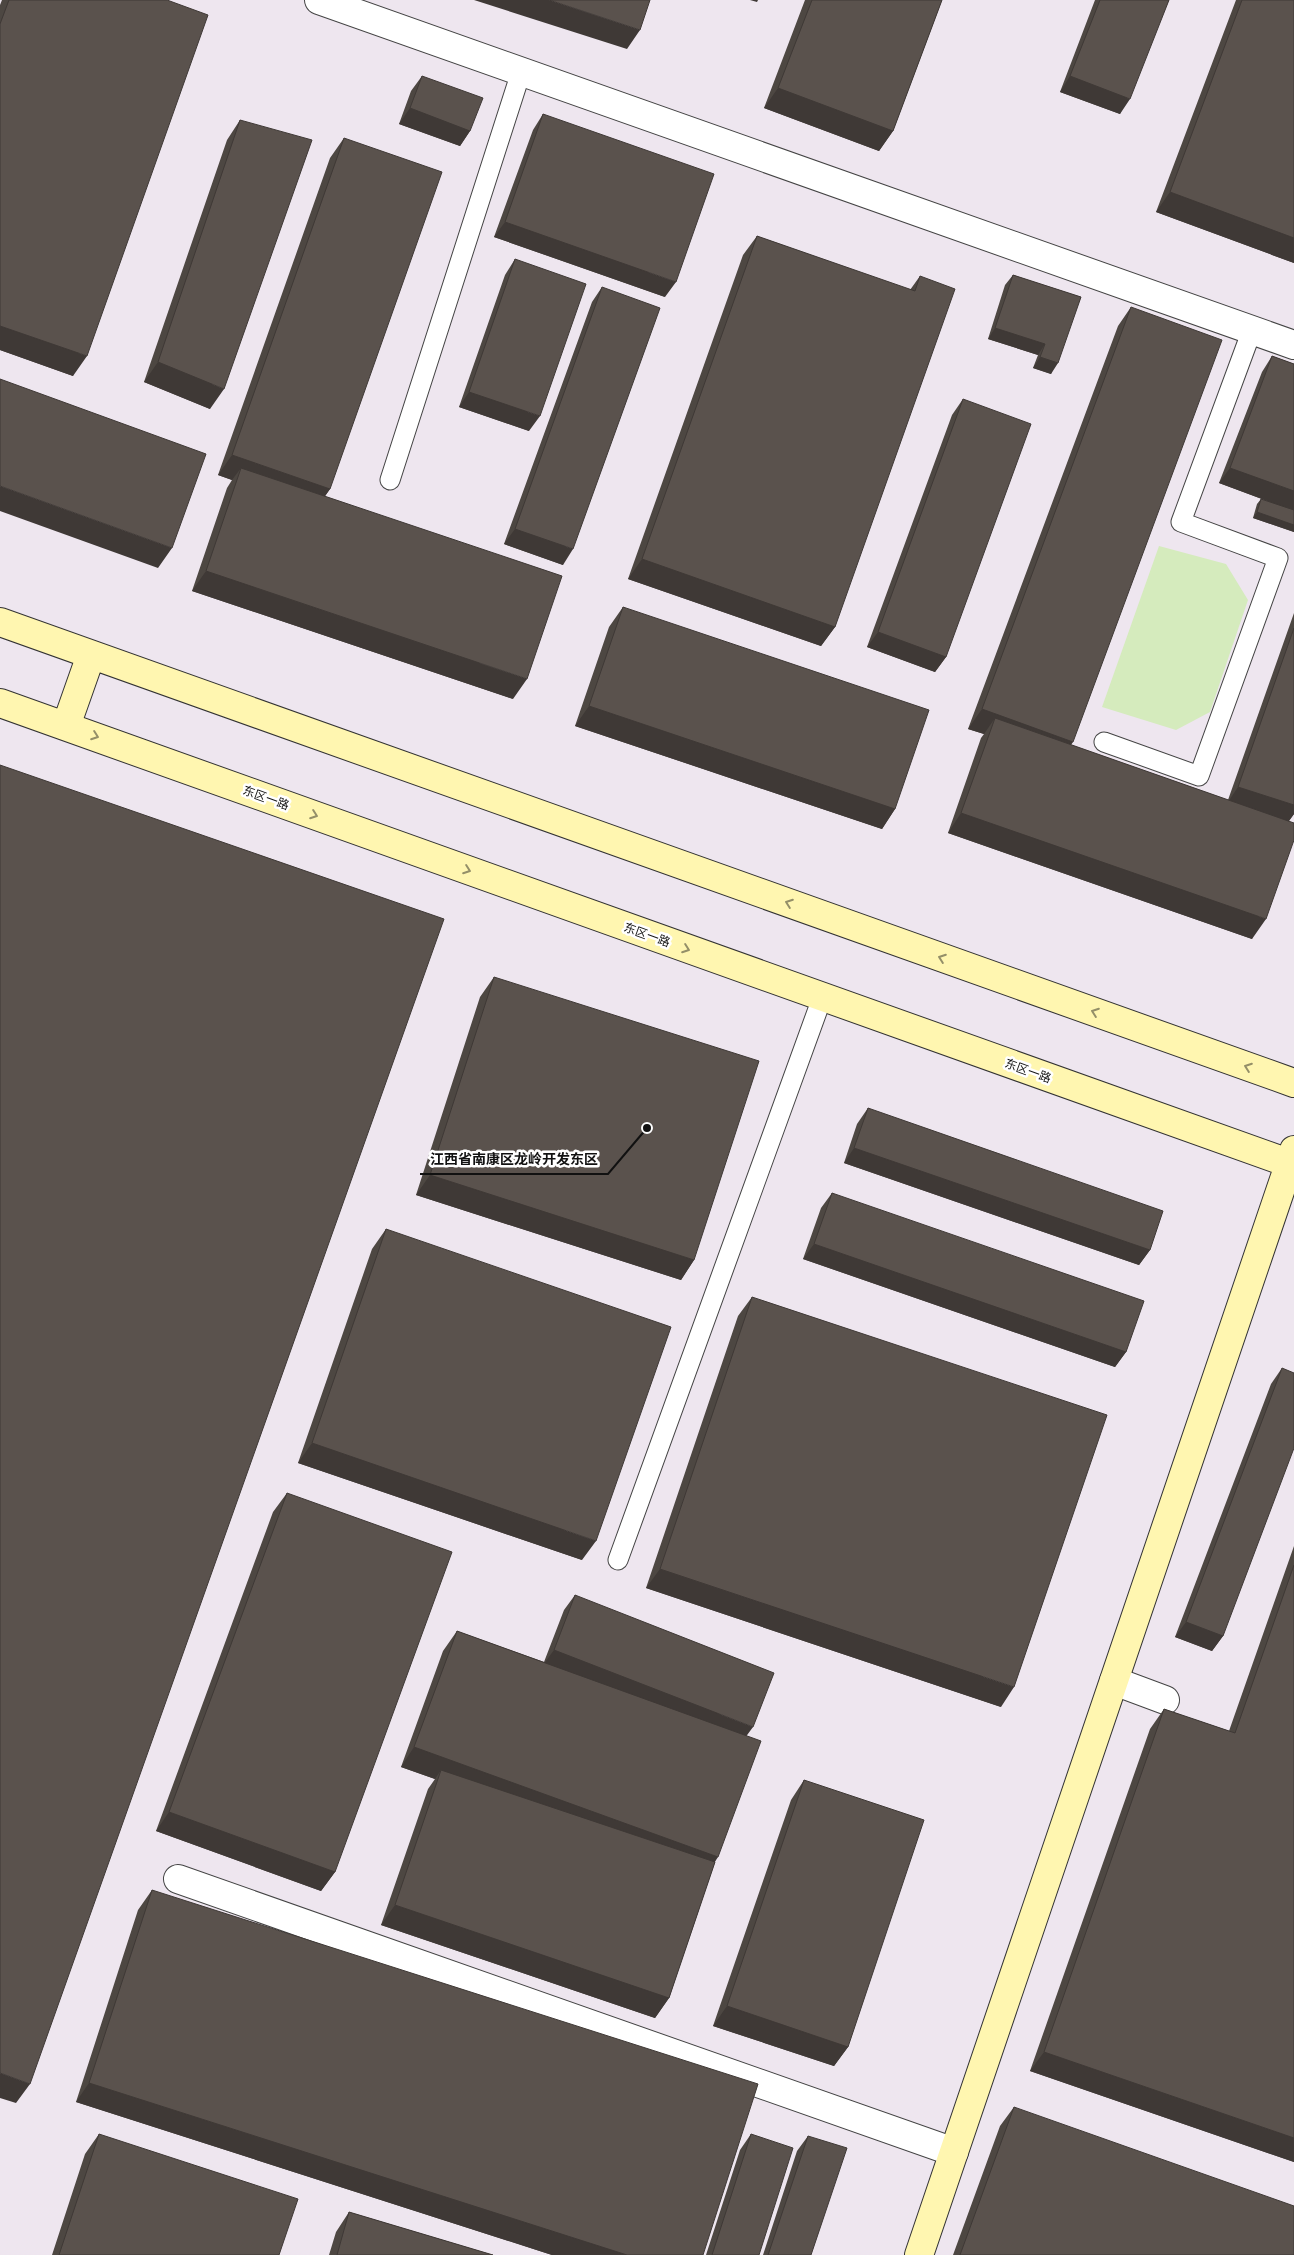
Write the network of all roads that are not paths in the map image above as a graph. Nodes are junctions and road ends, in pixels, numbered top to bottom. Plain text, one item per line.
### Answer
1 (318, 0) edge
2 (521, 72) junction
3 (1252, 330) junction
4 (1294, 345) edge
5 (390, 480) dead end
6 (0, 622) edge
7 (91, 655) junction
8 (0, 703) edge
9 (66, 726) junction
10 (1104, 742) dead end
11 (822, 998) junction
12 (1294, 1083) edge
13 (1292, 1159) edge
14 (618, 1560) dead end
15 (1114, 1681) junction
16 (1165, 1700) dead end
17 (178, 1879) dead end
18 (954, 2152) junction
19 (919, 2255) edge

1 - 2 street
2 - 3 street
2 - 5 lane
3 - 4 street
3 - 10 lane
6 - 7 main road
7 - 9 main road
12 -> 7 main road
8 - 9 main road, 东区一路
9 -> 11 main road, 东区一路
11 - 13 main road, 东区一路
11 - 14 lane
13 - 15 main road
15 - 16 street
15 - 18 main road
17 - 18 street
18 - 19 main road

